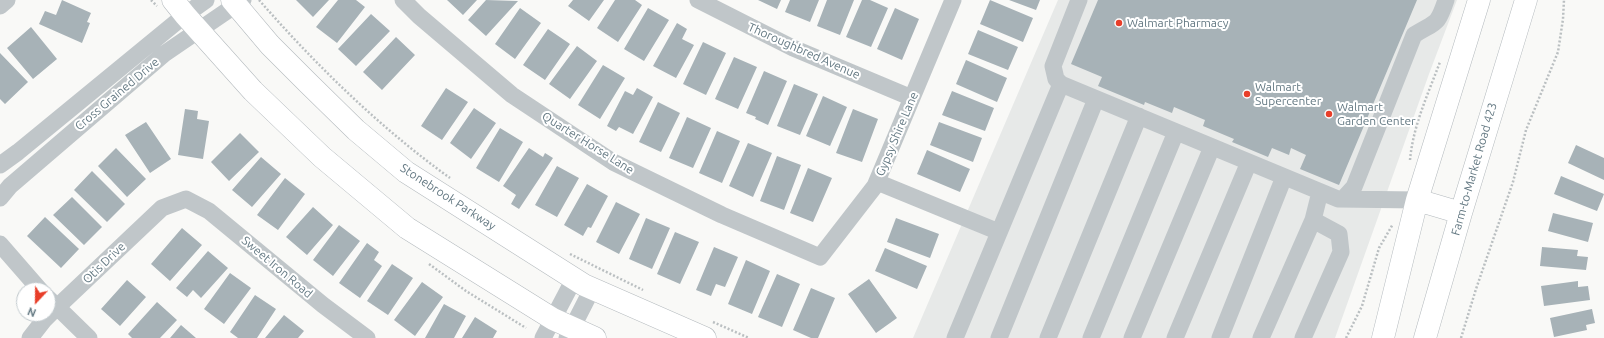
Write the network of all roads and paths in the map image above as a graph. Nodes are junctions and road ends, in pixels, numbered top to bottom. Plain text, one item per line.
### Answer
1 (7, 0) edge
2 (206, 0) edge
3 (259, 0) edge
4 (403, 0) edge
5 (698, 0) edge
6 (953, 0) edge
7 (1079, 0) edge
8 (1446, 0) edge
9 (1479, 0) edge
10 (1526, 0) edge
11 (1564, 0) edge
12 (237, 2) edge
13 (0, 6) edge
14 (186, 15) edge
15 (1441, 60) dead end
16 (1061, 84) junction
17 (912, 98) junction
18 (1096, 99) junction
19 (1139, 116) junction
20 (1176, 132) junction
21 (1212, 147) junction
22 (1249, 162) junction
23 (0, 165) edge
24 (1410, 166) dead end
25 (1284, 177) junction
26 (454, 181) dead end
27 (878, 182) junction
28 (1320, 192) junction
29 (0, 198) edge
30 (1344, 198) junction
31 (186, 199) joint
32 (1409, 200) junction
33 (1461, 213) junction
34 (1313, 220) junction
35 (999, 232) junction
36 (0, 244) edge
37 (565, 252) dead end
38 (820, 257) joint
39 (33, 282) edge
40 (583, 284) junction
41 (649, 293) dead end
42 (56, 300) edge
43 (56, 307) edge
44 (42, 322) edge
45 (564, 328) edge
46 (708, 329) edge
47 (30, 338) edge
48 (89, 338) edge
49 (367, 338) edge
50 (543, 338) edge
51 (595, 338) edge
52 (749, 338) edge
53 (955, 338) edge
54 (999, 338) edge
55 (1048, 338) edge
56 (1091, 338) edge
57 (1132, 338) edge
58 (1175, 338) edge
59 (1220, 338) edge
60 (1261, 338) edge
61 (1303, 338) edge
62 (1346, 338) edge
63 (1383, 338) edge
64 (1425, 338) edge
65 (1461, 338) edge

1 - 13 street
2 - 14 street, Cross Grained Drive
3 - 26 path
4 - 38 street, Quarter Horse Lane
5 - 17 street, Thoroughbred Avenue
6 - 17 street, Gypsy Shire Lane
7 - 16 street
8 - 30 street
9 - 32 main road
10 - 33 main road, Farm-to-Market Road 423
11 - 65 path
12 - 14 street, Cross Grained Drive
12 - 40 main road, Stonebrook Parkway
14 - 23 street, Cross Grained Drive
14 - 29 street, Cross Grained Drive
14 - 45 main road
15 - 24 path
16 - 18 street
16 - 35 street
17 - 27 street, Gypsy Shire Lane
18 - 19 street
18 - 54 street
19 - 20 street
19 - 55 street
20 - 21 street
20 - 56 street
21 - 22 street
21 - 57 street
22 - 25 street
22 - 58 street
25 - 28 street
25 - 59 street
27 - 35 street
27 - 38 street, Gypsy Shire Lane
28 - 30 street
28 - 34 street
30 - 32 street
31 - 42 street, Otis Drive
31 - 49 street, Sweet Iron Road
32 - 33 main road
32 - 62 path
32 - 63 main road
33 - 64 main road, Farm-to-Market Road 423
34 - 60 street
34 - 61 street
35 - 53 street
36 - 39 street
37 - 41 path
40 - 45 street
40 - 46 main road, Stonebrook Parkway
43 - 48 street
44 - 47 street, Otis Drive
45 - 50 street
45 - 51 main road
46 - 52 path

